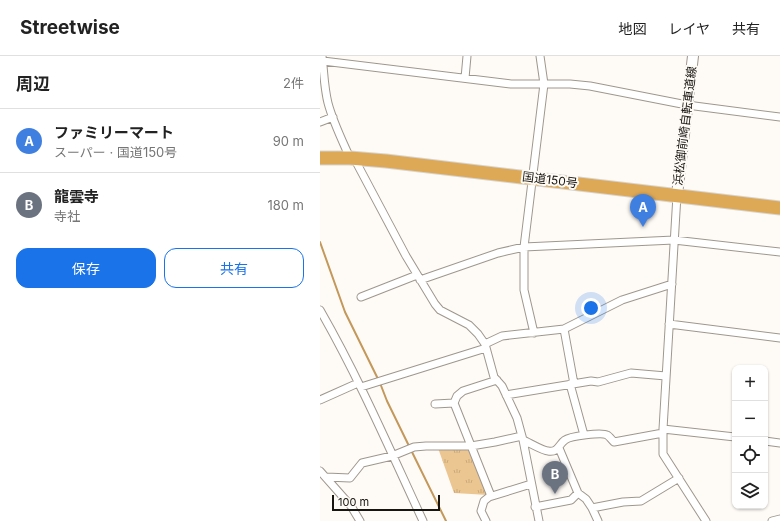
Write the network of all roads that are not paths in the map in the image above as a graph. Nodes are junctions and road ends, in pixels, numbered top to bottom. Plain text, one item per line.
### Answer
1 (467, 56) edge
2 (540, 56) edge
3 (693, 56) edge
4 (322, 59) edge
5 (465, 78) junction
6 (544, 84) junction
7 (687, 105) junction
8 (333, 117) junction
9 (780, 117) edge
10 (320, 122) edge
11 (320, 158) edge
12 (352, 158) junction
13 (532, 178) junction
14 (677, 195) junction
15 (780, 208) edge
16 (674, 240) junction
17 (524, 247) junction
18 (780, 252) edge
19 (419, 277) junction
20 (672, 284) junction
21 (361, 297) dead end
22 (320, 310) edge
23 (669, 324) junction
24 (564, 329) junction
25 (534, 332) junction
26 (780, 338) edge
27 (486, 346) junction
28 (666, 376) junction
29 (497, 380) junction
30 (572, 384) junction
31 (360, 385) junction
32 (506, 395) junction
33 (320, 400) edge
34 (454, 403) junction
35 (436, 404) dead end
36 (663, 431) junction
37 (584, 435) junction
38 (732, 437) edge
39 (522, 438) junction
40 (768, 441) edge
41 (780, 443) edge
42 (471, 446) junction
43 (559, 448) junction
44 (392, 456) junction
45 (320, 471) edge
46 (326, 477) junction
47 (679, 478) junction
48 (531, 484) junction
49 (578, 494) junction
50 (491, 496) junction
51 (535, 507) junction
52 (592, 508) junction
53 (595, 520) edge
54 (780, 520) edge
55 (360, 521) edge
56 (423, 521) edge
57 (486, 521) edge
58 (539, 521) edge
59 (706, 521) edge
60 (772, 521) edge

1 - 5 street
2 - 6 street
3 - 7 main road, 浜松御前崎自転車道線
4 - 5 street
4 - 8 street
5 - 6 street
6 - 7 street
6 - 13 street
7 - 9 street
7 - 14 main road, 浜松御前崎自転車道線
8 - 10 street
8 - 12 street
11 - 12 highway, 国道150号
12 - 13 highway, 国道150号
12 - 19 street
13 - 14 highway, 国道150号
13 - 17 street
14 - 15 highway, 国道150号
14 - 16 street
16 - 17 street
16 - 18 street
16 - 20 street
17 - 19 street
17 - 25 street
19 - 21 street
19 - 27 street
20 - 23 street
20 - 24 street
22 - 31 street
23 - 26 street
23 - 28 street
24 - 25 street
24 - 30 street
25 - 27 street
27 - 29 street
27 - 31 street
28 - 30 street
28 - 36 street
29 - 32 street
29 - 34 street
30 - 32 street
30 - 37 street
31 - 33 street
31 - 44 street
32 - 39 street
34 - 35 street
34 - 42 street
36 - 37 street
36 - 38 street
36 - 47 street
37 - 43 street
39 - 42 street
39 - 43 street
39 - 48 street
40 - 41 street
42 - 44 street
42 - 50 street
43 - 49 street
44 - 46 street
44 - 56 street
45 - 46 street
46 - 55 street
47 - 52 street
47 - 59 street
48 - 50 street
48 - 51 street
49 - 51 street
49 - 52 street
50 - 57 street
51 - 58 street
52 - 53 street
54 - 60 street

